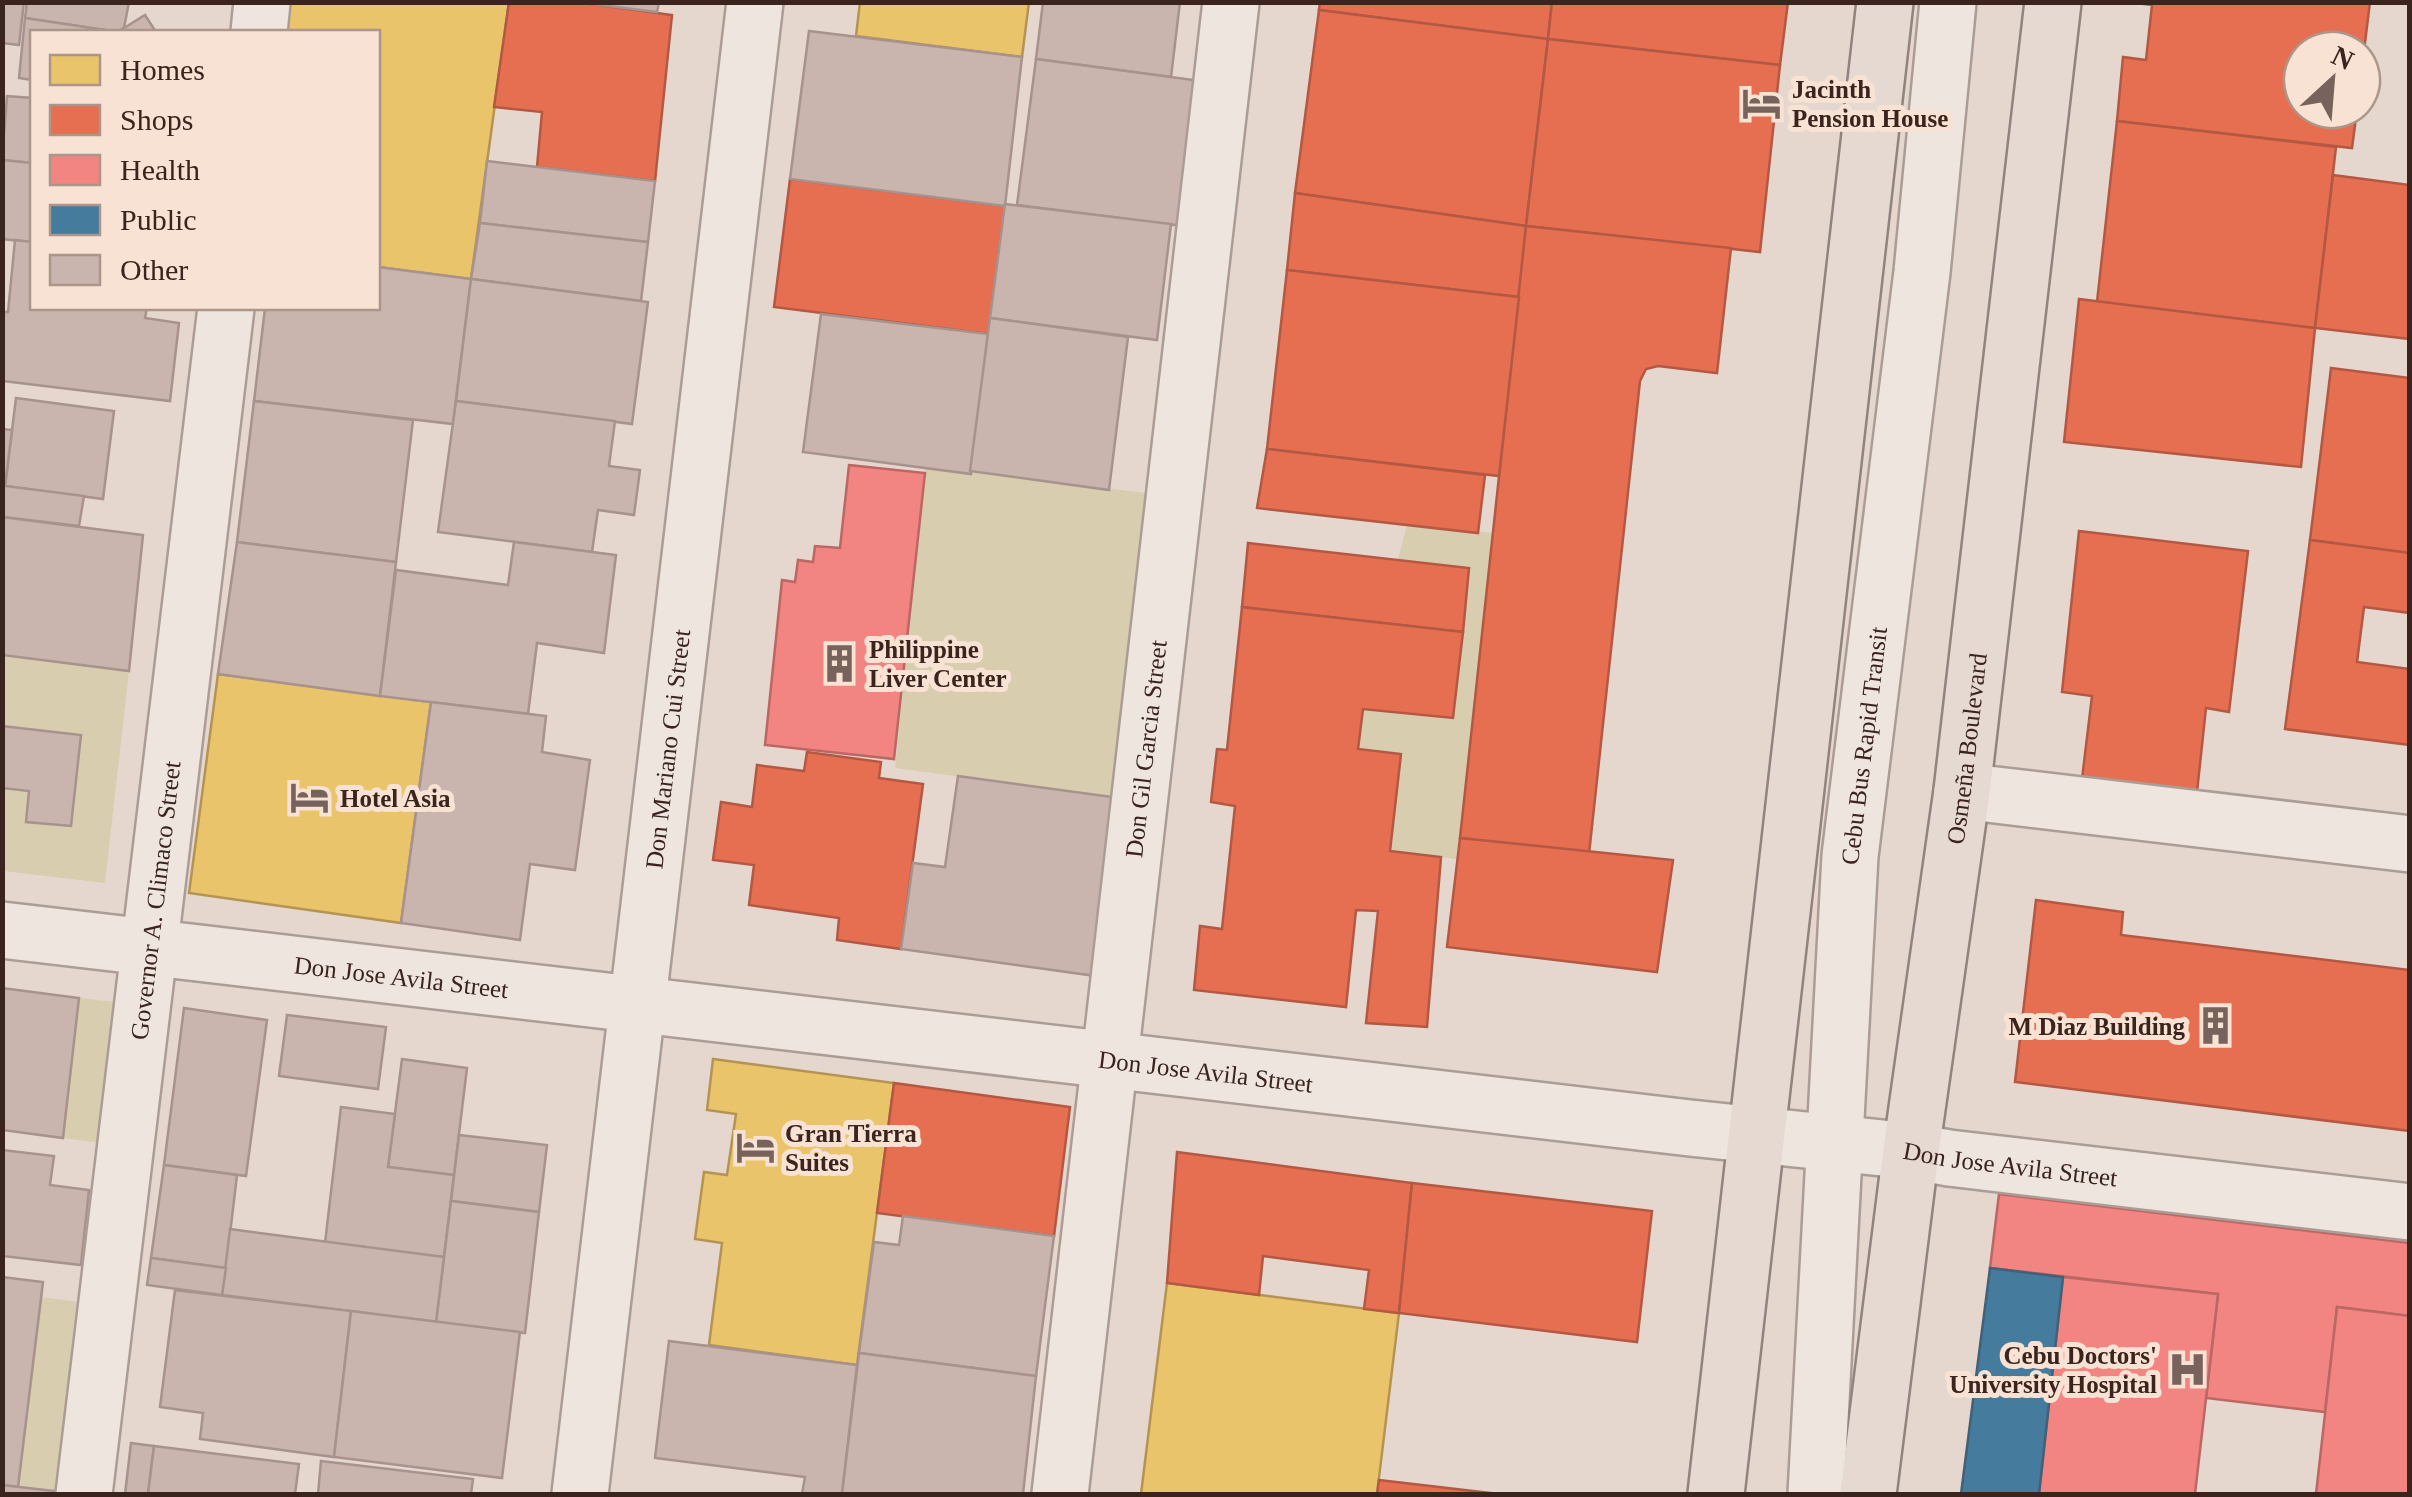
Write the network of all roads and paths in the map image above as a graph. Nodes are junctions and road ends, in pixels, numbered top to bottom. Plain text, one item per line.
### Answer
1 (262, 2) edge
2 (755, 2) edge
3 (1231, 2) edge
4 (1886, 2) edge
5 (1948, 2) edge
6 (2053, 2) edge
7 (259, 30) edge
8 (226, 310) edge
9 (1962, 791) junction
10 (2410, 844) edge
11 (2, 930) edge
12 (149, 947) junction
13 (638, 1004) junction
14 (1110, 1060) junction
15 (1758, 1136) junction
16 (1835, 1145) junction
17 (1911, 1151) junction
18 (2410, 1212) edge
19 (84, 1494) edge
20 (580, 1494) edge
21 (1060, 1494) edge
22 (1716, 1494) edge
23 (1816, 1494) edge
24 (1868, 1494) edge

1 - 7 street
2 - 13 street, Don Mariano Cui Street
3 - 14 street, Don Gil Garcia Street
4 - 15 main road
5 - 16 street, Cebu Bus Rapid Transit
6 - 9 main road, Osmeña Boulevard
8 - 12 street, Governor A. Climaco Street
9 - 10 street
9 - 17 main road, Osmeña Boulevard
11 - 12 street, Don Jose Avila Street
12 - 13 street, Don Jose Avila Street
12 - 19 street, Governor A. Climaco Street
13 - 14 street, Don Jose Avila Street
13 - 20 street, Don Mariano Cui Street
14 - 15 street, Don Jose Avila Street
14 - 21 street, Don Gil Garcia Street
15 - 16 street, Don Jose Avila Street
15 - 22 main road
16 - 17 street, Don Jose Avila Street
16 - 23 street, Cebu Bus Rapid Transit
17 - 18 street, Don Jose Avila Street
17 - 24 main road, Osmeña Boulevard

